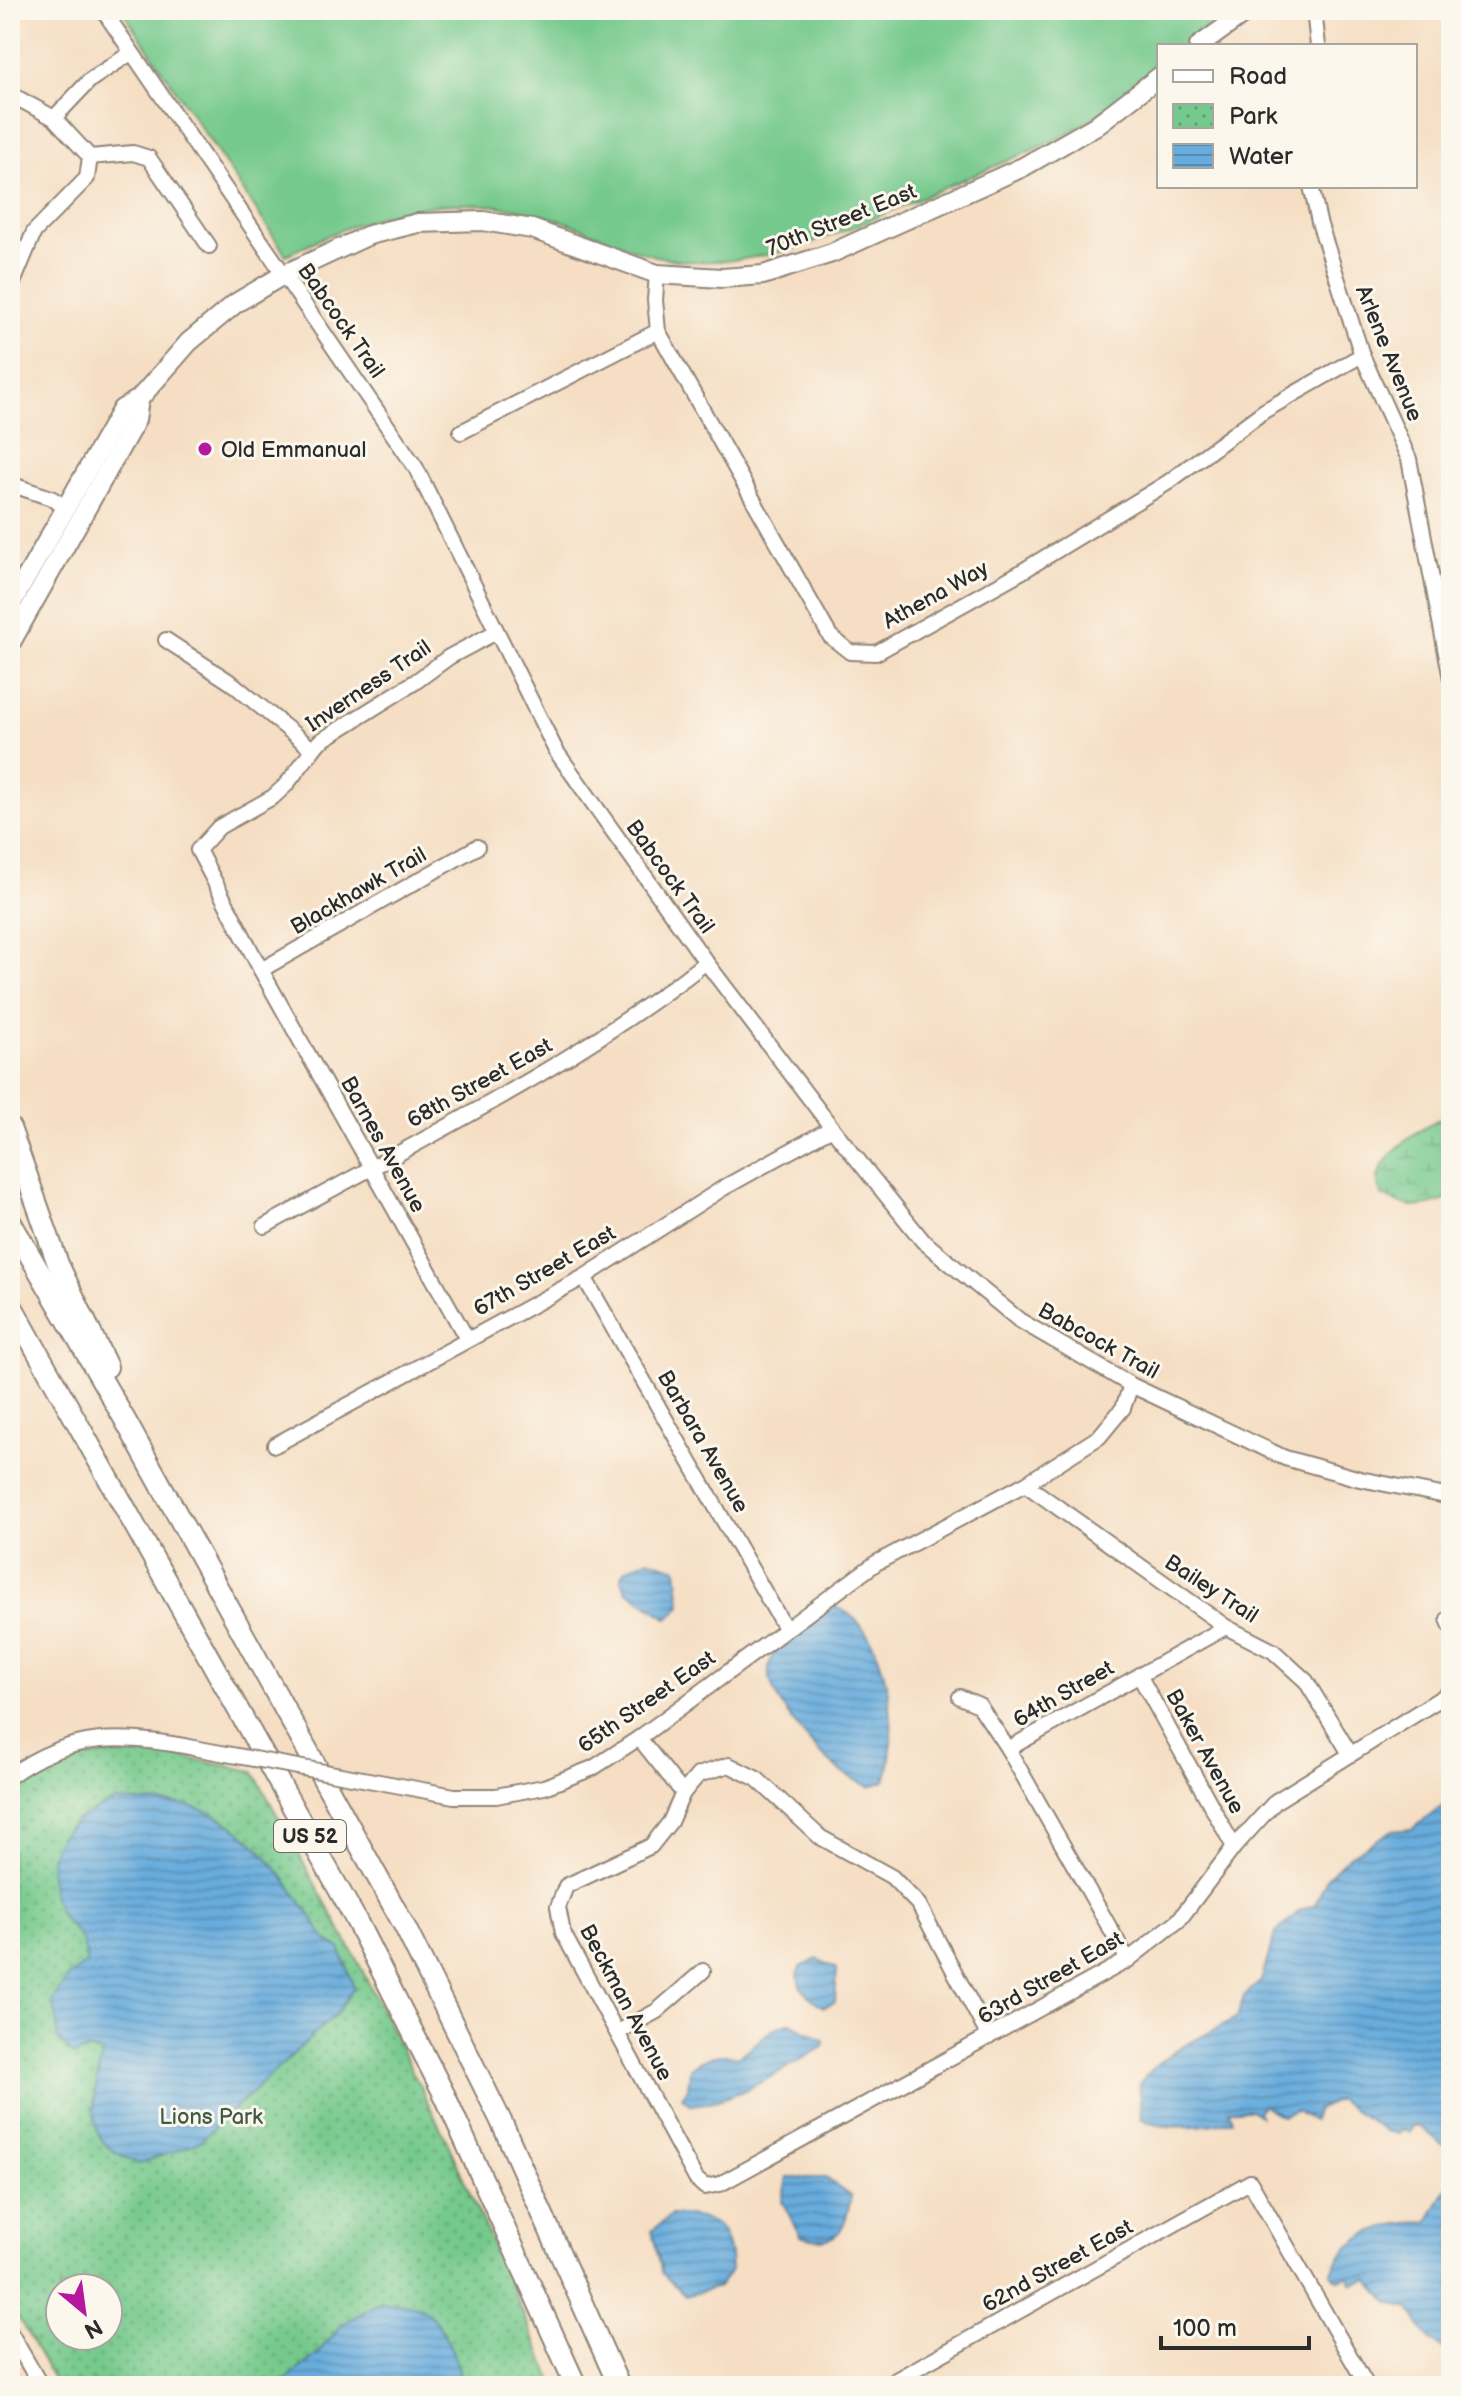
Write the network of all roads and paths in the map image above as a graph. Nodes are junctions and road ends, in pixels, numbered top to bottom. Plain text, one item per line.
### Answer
1 (103, 10) edge
2 (1249, 10) edge
3 (1314, 10) edge
4 (1202, 44) edge
5 (1318, 44) edge
6 (131, 53) junction
7 (1157, 79) edge
8 (10, 94) edge
9 (54, 118) junction
10 (90, 157) junction
11 (1311, 188) edge
12 (209, 246) dead end
13 (657, 274) junction
14 (283, 275) junction
15 (10, 290) edge
16 (658, 331) junction
17 (1362, 355) junction
18 (139, 399) junction
19 (461, 432) dead end
20 (10, 484) edge
21 (67, 508) junction
22 (10, 606) edge
23 (494, 633) junction
24 (166, 640) dead end
25 (10, 644) edge
26 (1451, 679) edge
27 (312, 749) junction
28 (477, 847) dead end
29 (706, 962) junction
30 (261, 970) junction
31 (10, 1128) edge
32 (832, 1128) junction
33 (371, 1166) junction
34 (10, 1221) edge
35 (265, 1226) dead end
36 (584, 1277) junction
37 (10, 1303) edge
38 (10, 1329) edge
39 (467, 1339) junction
40 (1131, 1385) junction
41 (68, 1408) junction
42 (125, 1420) junction
43 (275, 1445) dead end
44 (1025, 1484) junction
45 (1451, 1497) edge
46 (1226, 1627) junction
47 (785, 1628) junction
48 (1139, 1675) junction
49 (1451, 1692) edge
50 (960, 1697) dead end
51 (639, 1738) junction
52 (1008, 1749) junction
53 (1349, 1752) junction
54 (10, 1776) edge
55 (683, 1793) junction
56 (1234, 1847) junction
57 (1128, 1960) junction
58 (703, 1971) dead end
59 (618, 2032) junction
60 (989, 2037) junction
61 (705, 2187) joint
62 (10, 2332) edge
63 (41, 2386) edge
64 (576, 2386) edge
65 (619, 2386) edge
66 (885, 2386) edge
67 (1367, 2386) edge

1 - 6 street, Babcock Trail
2 - 4 main road
3 - 5 street
6 - 9 street
6 - 14 street, Babcock Trail
7 - 13 main road, 70th Street East
8 - 9 street
9 - 10 street
10 - 12 street
10 - 15 street
11 - 17 street, Arlene Avenue
13 - 14 main road, 70th Street East
13 - 16 street, Athena Way
14 - 18 main road, 70th Street East
14 - 23 street, Babcock Trail
16 - 17 street, Athena Way
16 - 19 street
17 - 26 street, Arlene Avenue
18 - 21 main road, 70th Street East
18 - 25 main road, 70th Street East
20 - 21 street
21 - 22 main road, 70th Street East
23 - 27 street, Inverness Trail
23 - 29 street, Babcock Trail
24 - 27 street
27 - 30 street, Inverness Trail
28 - 30 street, Blackhawk Trail
29 - 32 street, Babcock Trail
29 - 33 street, 68th Street East
30 - 33 street, Barnes Avenue
31 - 42 highway
32 - 36 street, 67th Street East
32 - 40 street, Babcock Trail
33 - 35 street, 68th Street East
33 - 39 street, Barnes Avenue
34 - 42 highway, US 52
36 - 39 street, 67th Street East
36 - 47 street, Barbara Avenue
37 - 41 highway, US 52
38 - 41 highway
39 - 43 street, 67th Street East
40 - 44 street, 65th Street East
40 - 45 street, Babcock Trail
41 - 64 highway, US 52
42 - 65 highway, US 52
44 - 46 street, Bailey Trail
44 - 47 street, 65th Street East
46 - 48 street, 64th Street
46 - 53 street, Bailey Trail
47 - 51 street, 65th Street East
48 - 52 street, 64th Street
48 - 56 street, Baker Avenue
49 - 53 street, 63rd Street East
50 - 52 street
51 - 54 street, 65th Street East, bridge
51 - 55 street
52 - 57 street
53 - 56 street, 63rd Street East
55 - 59 street, Beckman Avenue
55 - 60 street
56 - 57 street, 63rd Street East
57 - 60 street, 63rd Street East
58 - 59 street
59 - 61 street, Beckman Avenue
60 - 61 street, 63rd Street East
62 - 63 street
66 - 67 street, 62nd Street East

